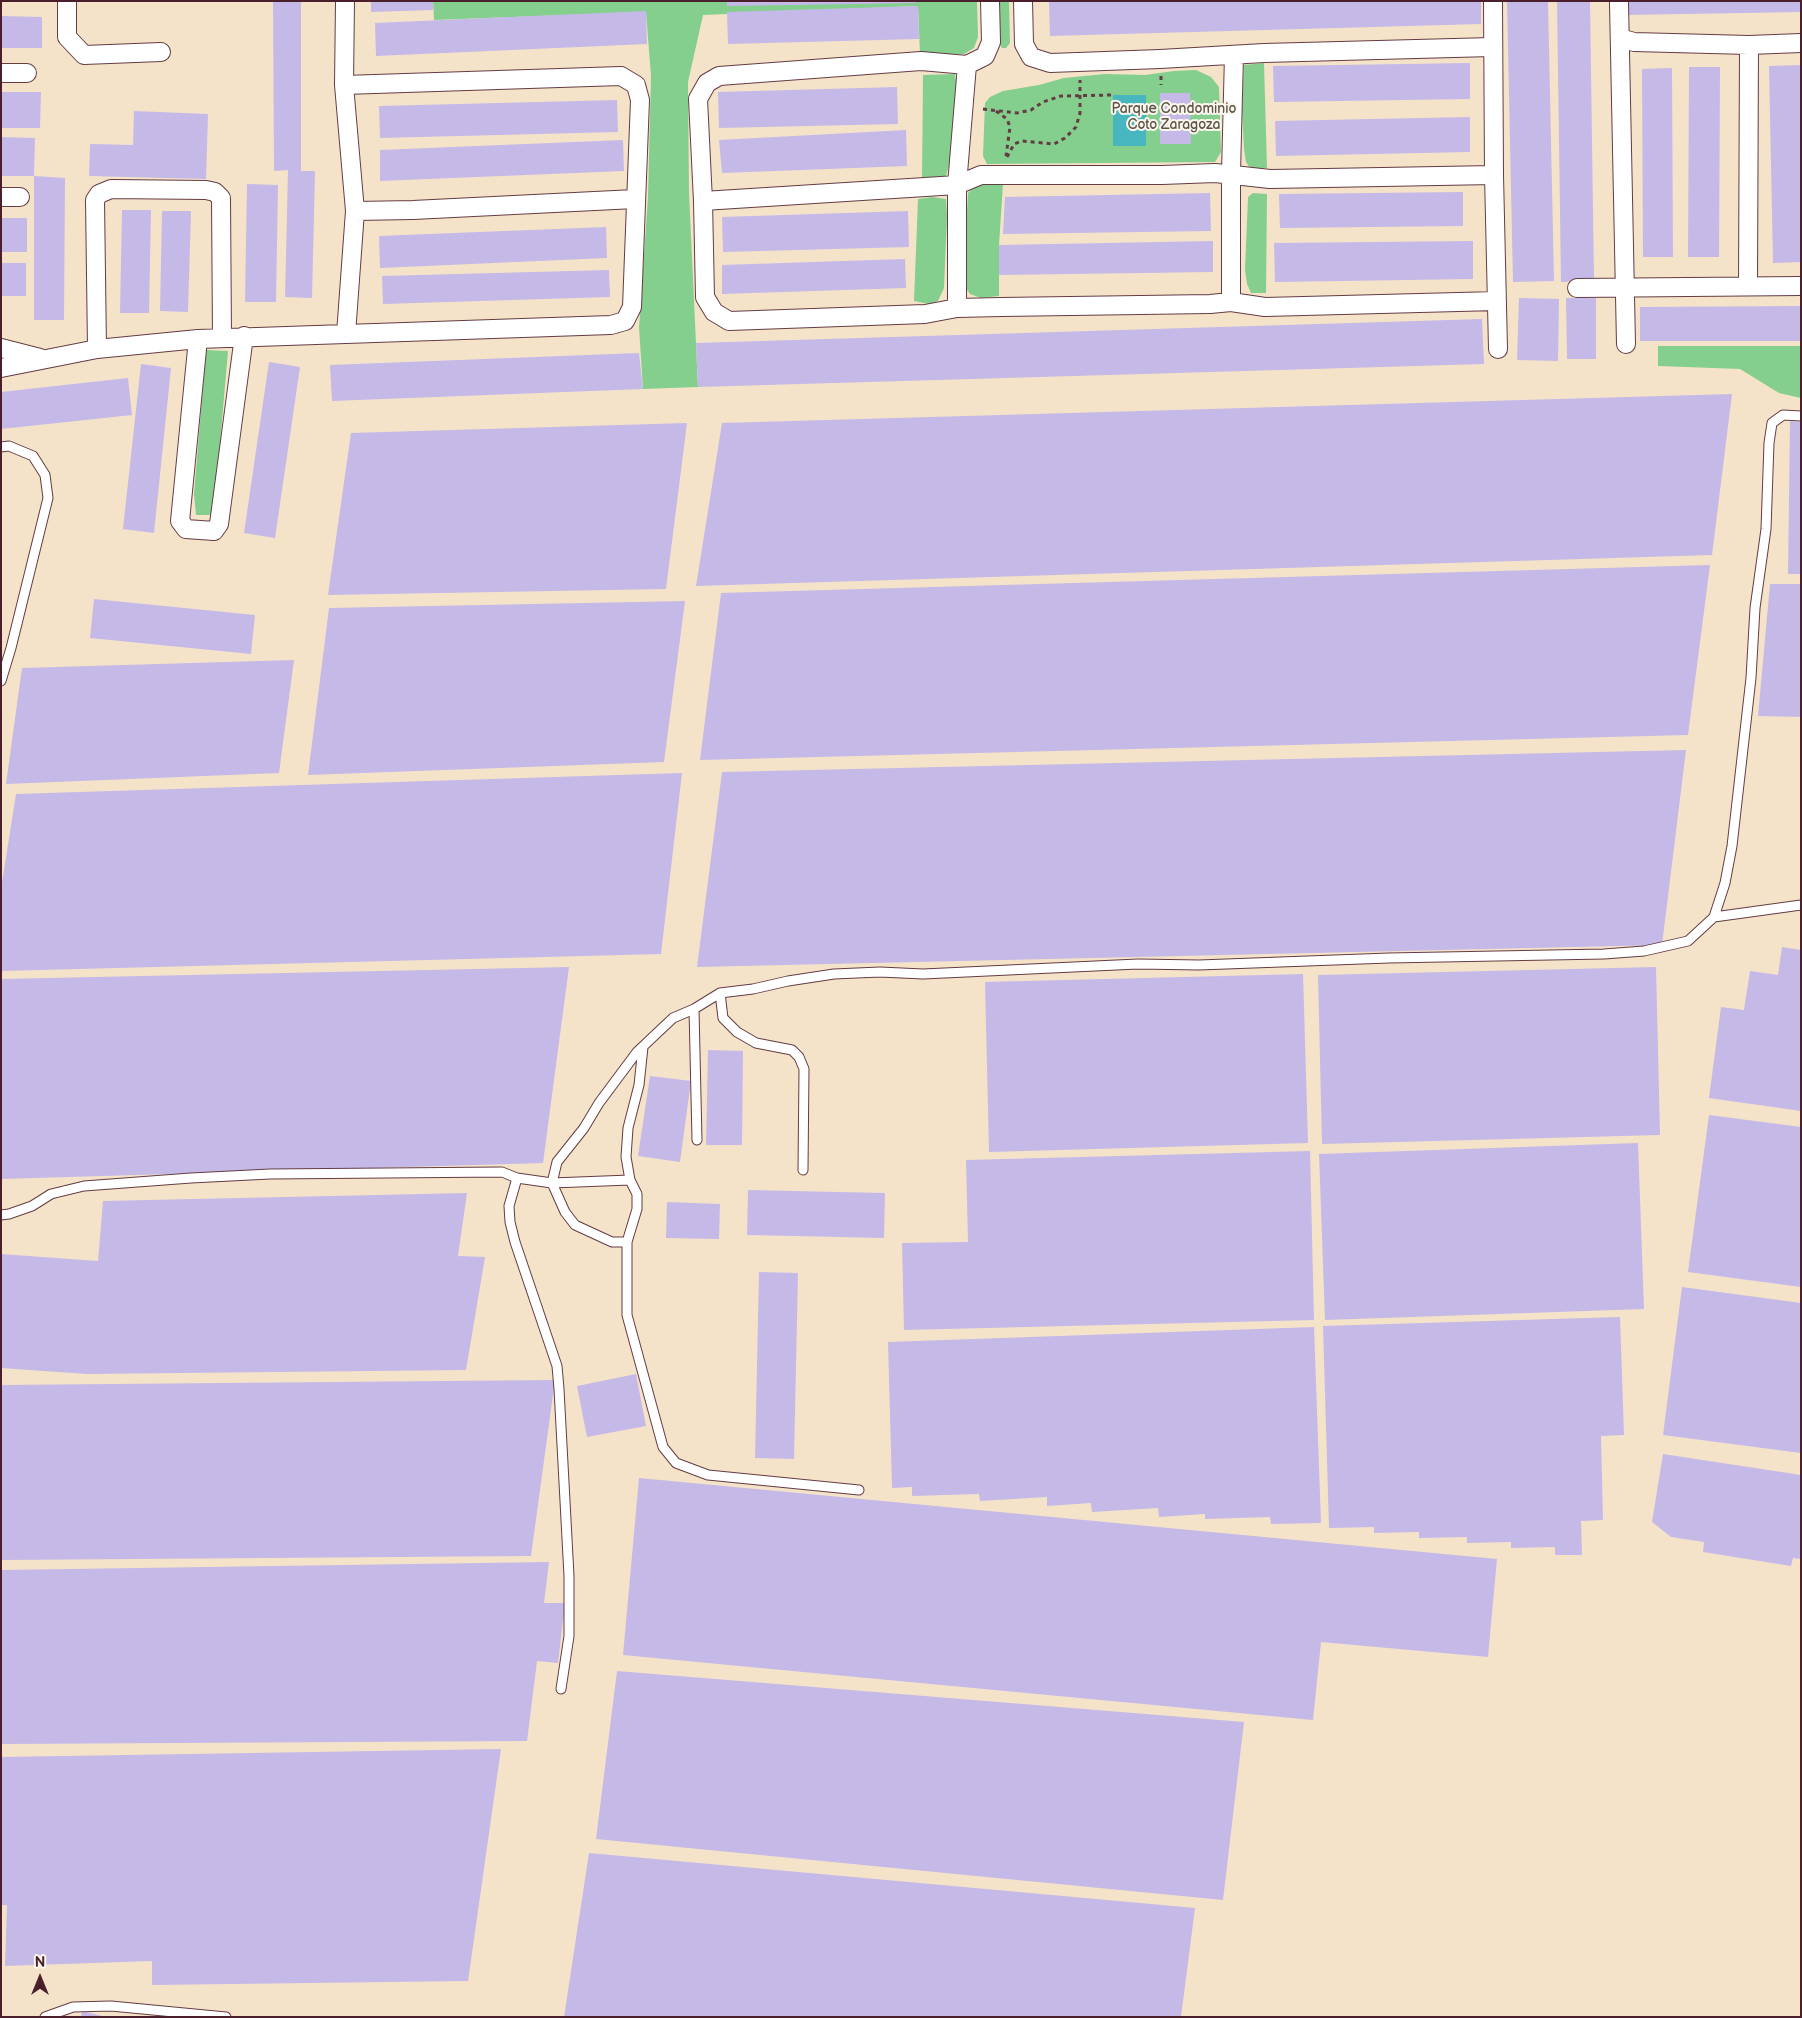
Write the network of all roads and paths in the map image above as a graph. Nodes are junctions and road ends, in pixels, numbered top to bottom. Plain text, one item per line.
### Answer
1 (67, 1) edge
2 (345, 1) edge
3 (990, 1) edge
4 (1023, 1) edge
5 (1493, 1) edge
6 (1618, 3) dead end
7 (1620, 38) junction
8 (1801, 43) edge
9 (1750, 45) junction
10 (1492, 47) junction
11 (162, 52) dead end
12 (1234, 55) junction
13 (1079, 62) junction
14 (967, 65) junction
15 (1, 73) edge
16 (27, 73) dead end
17 (344, 85) junction
18 (1113, 95) dead end
19 (1080, 96) junction
20 (964, 106) junction
21 (995, 110) junction
22 (1231, 173) junction
23 (1494, 175) junction
24 (957, 186) junction
25 (1, 197) edge
26 (20, 197) dead end
27 (635, 199) junction
28 (703, 201) junction
29 (355, 211) junction
30 (1748, 286) junction
31 (1801, 286) edge
32 (1624, 287) junction
33 (1577, 288) dead end
34 (1497, 301) junction
35 (1231, 302) junction
36 (957, 308) junction
37 (346, 334) junction
38 (244, 336) junction
39 (222, 338) junction
40 (198, 339) junction
41 (1626, 344) dead end
42 (1, 348) edge
43 (97, 349) junction
44 (1498, 349) dead end
45 (48, 360) junction
46 (1, 368) edge
47 (1801, 416) edge
48 (1, 447) edge
49 (1, 681) edge
50 (1801, 905) edge
51 (1714, 917) junction
52 (720, 993) junction
53 (694, 1009) junction
54 (643, 1047) junction
55 (697, 1140) dead end
56 (803, 1170) dead end
57 (517, 1178) junction
58 (630, 1180) junction
59 (552, 1183) junction
60 (1, 1215) edge
61 (627, 1242) junction
62 (859, 1490) dead end
63 (561, 1689) dead end
64 (44, 2017) edge
65 (226, 2017) edge

1 - 11 street
2 - 17 street
3 - 14 street
4 - 13 street
5 - 10 street
6 - 7 street
7 - 9 street
7 - 32 street
8 - 9 street
9 - 30 street
10 - 12 street
10 - 23 street
12 - 13 street
12 - 22 street
13 - 19 path
14 - 20 street
14 - 28 street
15 - 16 street
17 - 27 street
17 - 29 street
18 - 19 path
19 - 21 path
19 - 21 path
20 - 21 path
20 - 24 street
22 - 23 street
22 - 24 street
22 - 35 street
23 - 34 street
24 - 28 street
24 - 36 street
25 - 26 street
27 - 29 street
27 - 37 street
28 - 36 street
29 - 37 street
30 - 31 street
30 - 32 street
32 - 33 street
32 - 41 street
34 - 35 street
34 - 44 street
35 - 36 street
37 - 38 street
38 - 39 street
38 - 40 street
39 - 40 street
39 - 43 street
40 - 43 street
42 - 45 street
43 - 45 street
45 - 46 street
47 - 51 lane
48 - 49 lane
50 - 51 lane
51 - 52 lane
52 - 53 lane
52 - 56 lane
53 - 54 lane
53 - 55 lane
54 - 58 lane
54 - 59 lane
57 - 59 lane
57 - 60 lane
57 - 63 lane
58 - 59 lane
58 - 61 lane
59 - 61 lane
61 - 62 lane
64 - 65 lane

